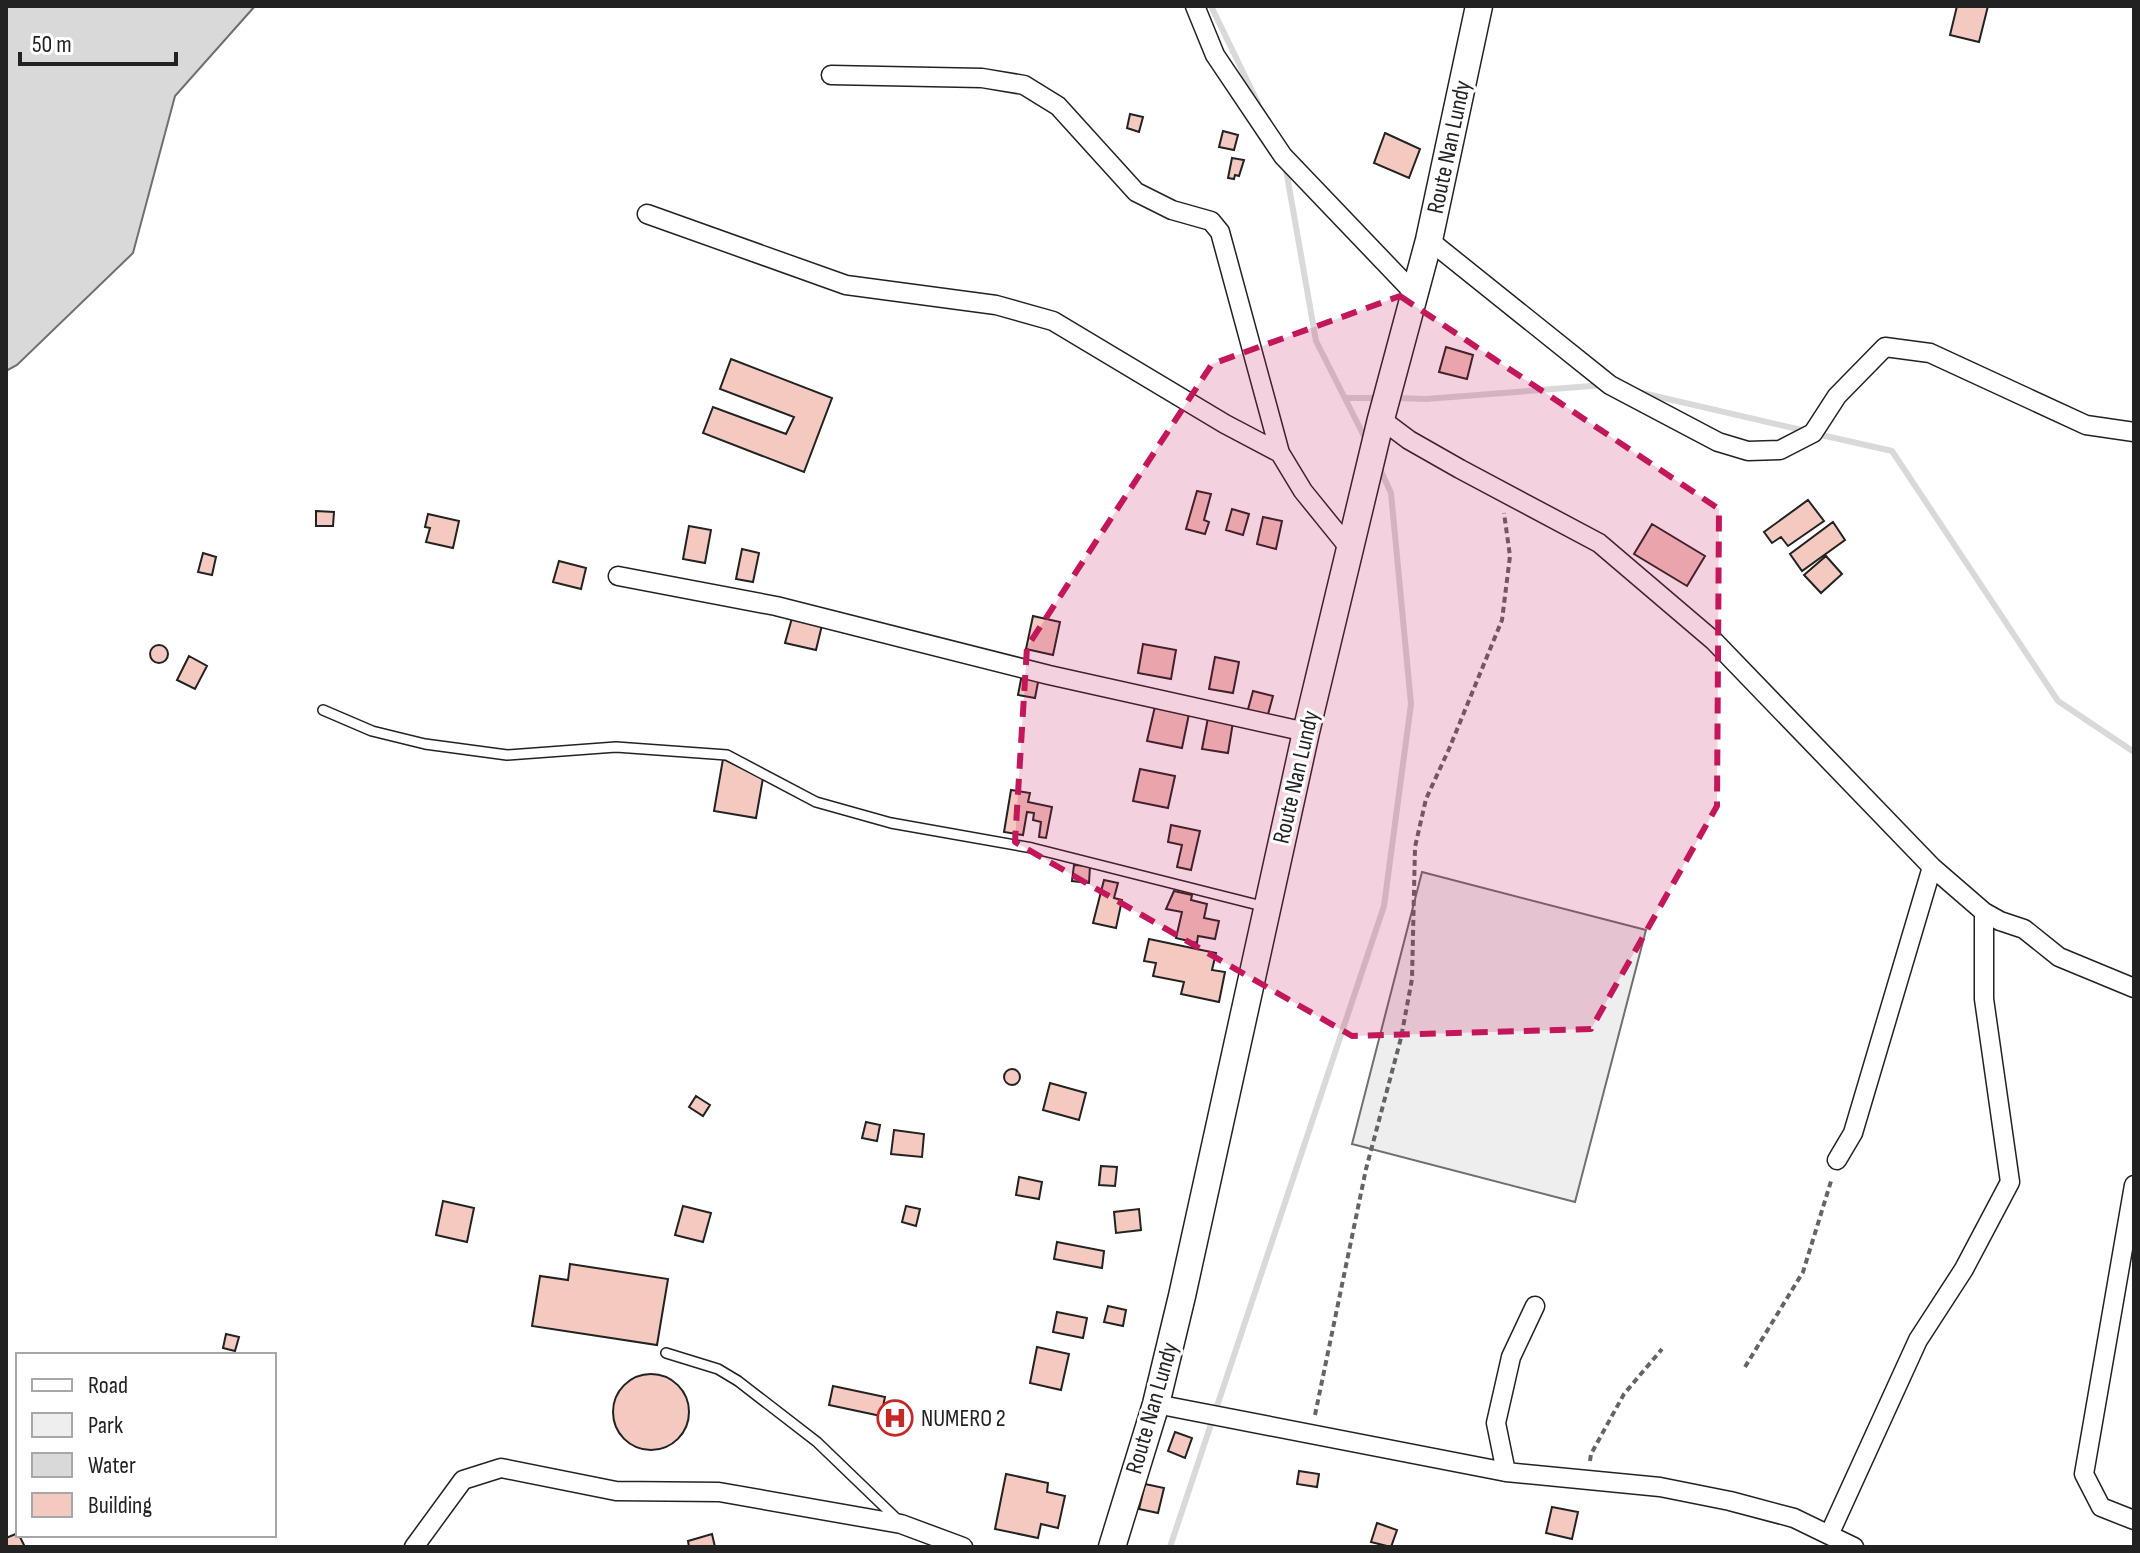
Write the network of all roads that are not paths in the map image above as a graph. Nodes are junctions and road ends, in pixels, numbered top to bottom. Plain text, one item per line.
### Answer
1 (1195, 6) edge
2 (1479, 6) edge
3 (831, 75) dead end
4 (647, 214) dead end
5 (1429, 240) junction
6 (1413, 292) junction
7 (1381, 419) junction
8 (2134, 432) edge
9 (1280, 453) junction
10 (1350, 549) junction
11 (618, 576) dead end
12 (323, 710) dead end
13 (1306, 732) junction
14 (1932, 867) junction
15 (1266, 907) junction
16 (1984, 912) junction
17 (2134, 988) edge
18 (1837, 1160) road end
19 (2134, 1185) edge
20 (1535, 1306) dead end
21 (666, 1353) dead end
22 (1156, 1404) junction
23 (1506, 1472) junction
24 (2134, 1520) edge
25 (901, 1524) junction
26 (1829, 1535) junction
27 (414, 1547) edge
28 (963, 1547) edge
29 (1112, 1547) edge
30 (1854, 1547) edge

1 - 6 street
2 - 5 main road, Route Nan Lundy
3 - 9 street
4 - 9 street
5 - 6 main road, Route Nan Lundy
5 - 8 street
6 - 7 main road, Route Nan Lundy
7 - 10 main road, Route Nan Lundy
7 - 14 street
9 - 10 street
10 - 13 main road, Route Nan Lundy
11 - 13 street
12 - 15 lane
13 - 15 main road, Route Nan Lundy
14 - 16 street
14 - 18 street
15 - 22 main road, Route Nan Lundy
16 - 17 street
16 - 26 street
19 - 24 street
20 - 23 street
21 - 25 lane
22 - 23 street
22 - 29 main road, Route Nan Lundy
23 - 26 street
25 - 27 street
25 - 28 street
26 - 30 street

